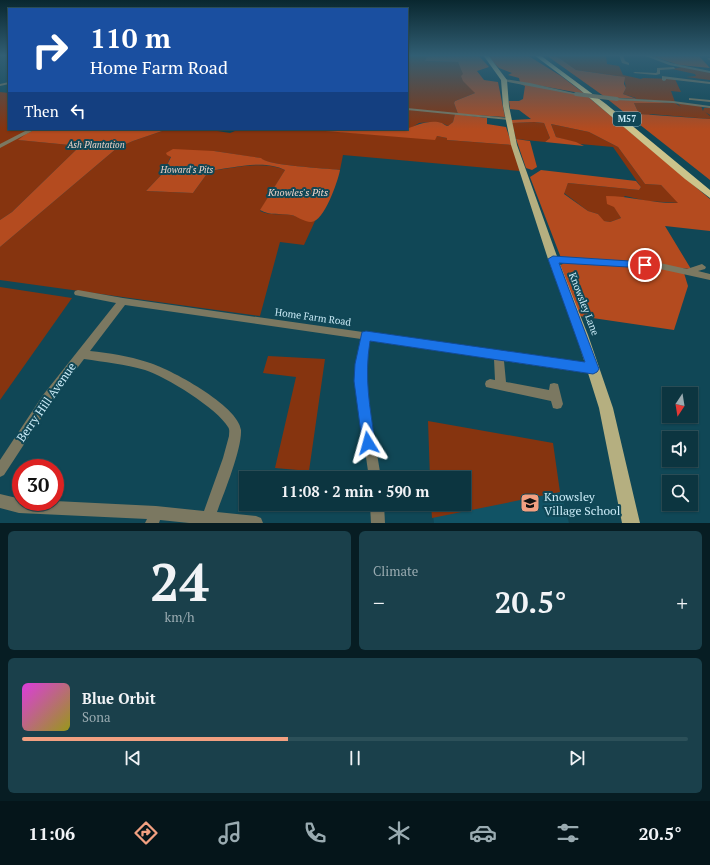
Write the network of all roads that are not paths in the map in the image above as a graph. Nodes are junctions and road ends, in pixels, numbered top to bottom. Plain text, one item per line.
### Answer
1 (570, 79) edge
2 (575, 79) edge
3 (678, 79) edge
4 (504, 80) joint
5 (685, 80) joint
6 (710, 83) edge
7 (692, 100) dead end
8 (710, 101) edge
9 (710, 107) edge
10 (408, 109) edge
11 (509, 119) junction
12 (31, 130) edge
13 (0, 146) edge
14 (710, 186) edge
15 (710, 194) edge
16 (553, 259) junction
17 (702, 267) dead end
18 (688, 272) junction
19 (710, 277) edge
20 (78, 293) dead end
21 (123, 301) junction
22 (366, 336) junction
23 (81, 354) junction
24 (499, 354) junction
25 (593, 369) junction
26 (490, 384) dead end
27 (501, 386) junction
28 (555, 396) dead end
29 (0, 471) edge
30 (373, 471) edge
31 (0, 502) edge
32 (377, 511) edge
33 (209, 517) junction
34 (154, 518) edge
35 (256, 523) edge
36 (378, 523) edge
37 (631, 523) edge

1 - 15 highway, M57
2 - 14 highway, M57
3 - 5 street
4 - 9 street, bridge
4 - 11 main road, Knowsley Lane
5 - 6 street
7 - 8 street
10 - 11 street
11 - 16 main road, Knowsley Lane
12 - 13 street
16 - 18 street
16 - 25 main road, Knowsley Lane
17 - 18 street
18 - 19 street
20 - 21 street, Home Farm Road
21 - 22 street, Home Farm Road
21 - 23 street, Berry Hill Avenue
22 - 24 street, Home Farm Road
22 - 30 street
23 - 29 street, Berry Hill Avenue
23 - 33 street
24 - 25 street, Home Farm Road
24 - 27 street
25 - 37 main road, Knowsley Lane
26 - 27 street
27 - 28 street
31 - 34 street
32 - 36 street
33 - 34 street
33 - 35 street

